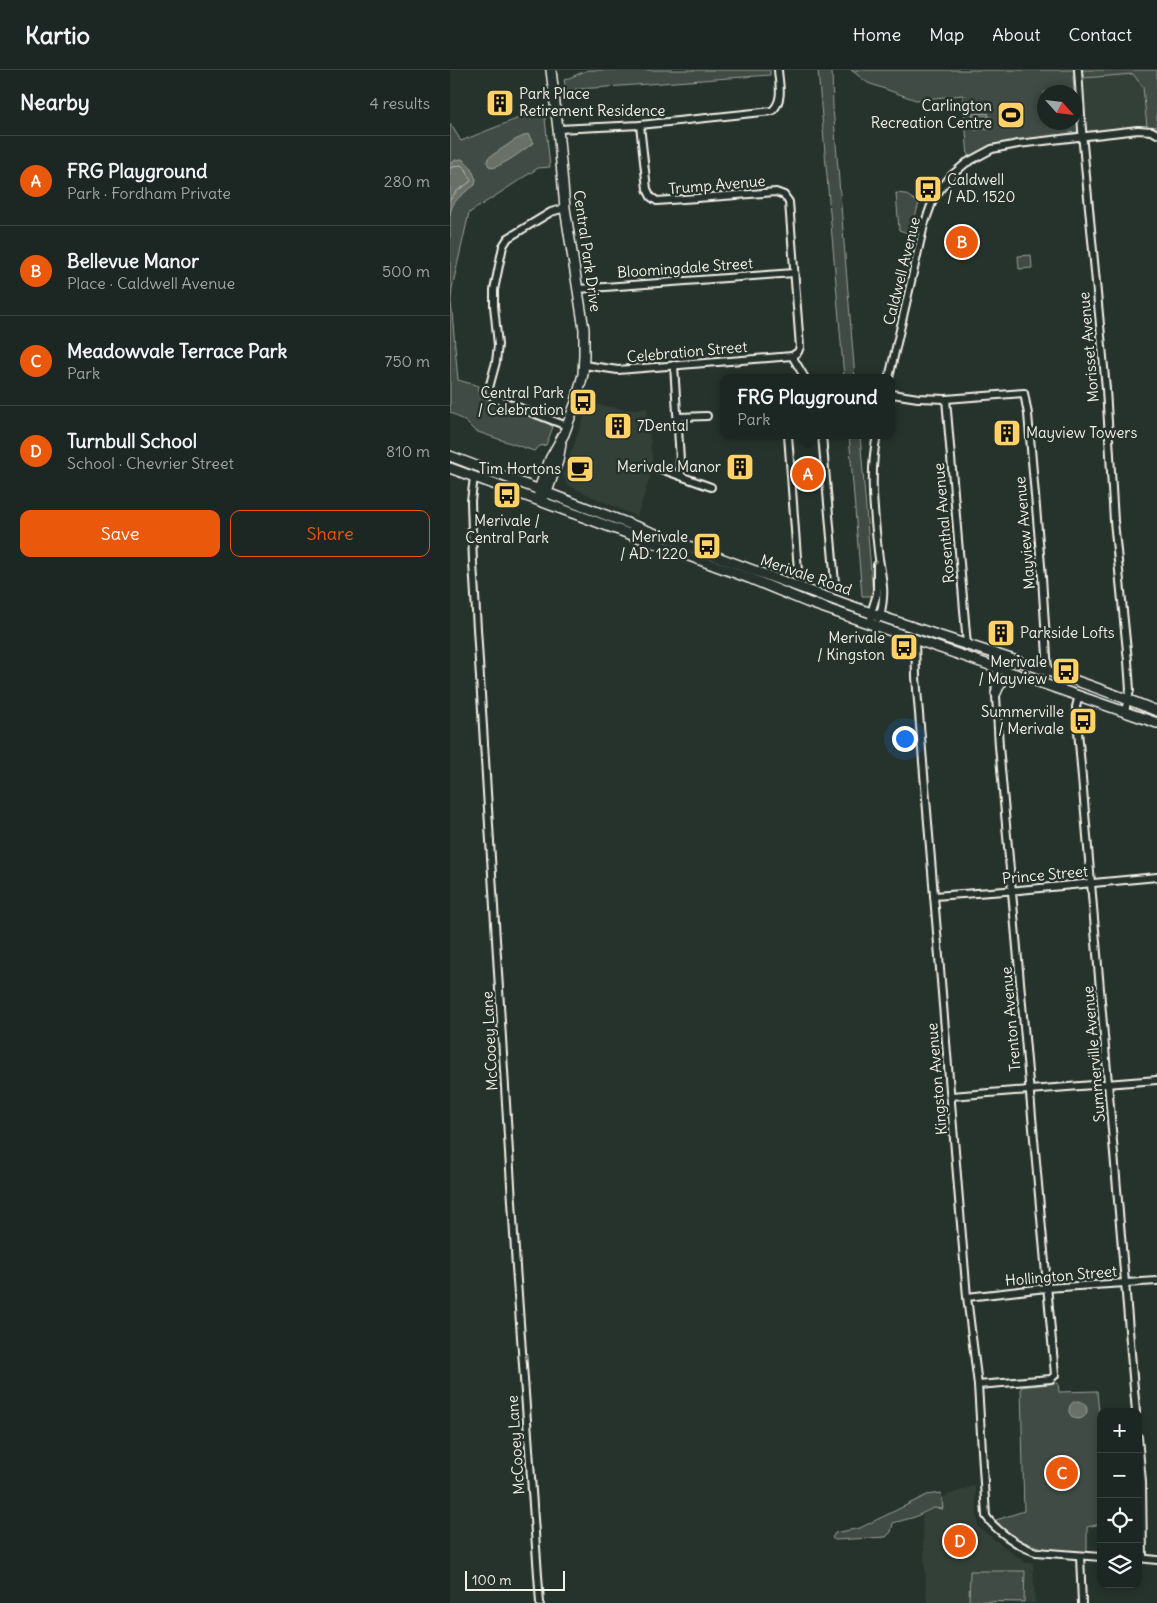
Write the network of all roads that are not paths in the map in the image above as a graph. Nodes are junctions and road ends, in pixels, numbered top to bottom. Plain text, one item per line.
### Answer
1 (551, 70) edge
2 (778, 70) edge
3 (1078, 70) edge
4 (640, 125) junction
5 (558, 129) junction
6 (1154, 132) edge
7 (1082, 137) junction
8 (565, 208) junction
9 (794, 273) junction
10 (578, 289) junction
11 (792, 356) junction
12 (584, 365) junction
13 (674, 365) junction
14 (803, 374) edge
15 (890, 374) edge
16 (895, 394) edge
17 (946, 399) junction
18 (707, 416) dead end
19 (678, 417) junction
20 (565, 430) junction
21 (788, 439) edge
22 (822, 439) edge
23 (876, 439) edge
24 (450, 456) edge
25 (450, 468) edge
26 (655, 468) dead end
27 (681, 476) junction
28 (474, 477) junction
29 (711, 487) dead end
30 (543, 490) junction
31 (539, 501) junction
32 (798, 571) dead end
33 (834, 583) dead end
34 (876, 614) junction
35 (872, 625) junction
36 (915, 640) junction
37 (967, 645) junction
38 (1000, 656) junction
39 (997, 667) junction
40 (1048, 672) junction
41 (1016, 674) junction
42 (996, 693) junction
43 (1079, 695) junction
44 (1128, 699) junction
45 (1125, 711) junction
46 (1157, 711) edge
47 (1157, 723) edge
48 (1157, 877) edge
49 (1092, 883) junction
50 (1012, 890) junction
51 (934, 896) junction
52 (1157, 1080) edge
53 (1108, 1082) junction
54 (1030, 1090) junction
55 (951, 1096) junction
56 (1157, 1280) edge
57 (1124, 1283) junction
58 (1046, 1288) junction
59 (967, 1297) junction
60 (978, 1384) junction
61 (1136, 1408) edge
62 (1139, 1453) edge
63 (1141, 1543) edge
64 (1080, 1556) junction
65 (1097, 1557) edge
66 (1142, 1558) edge
67 (1157, 1560) edge
68 (540, 1603) edge
69 (1082, 1603) edge

1 - 5 main road, Central Park Drive
2 - 4 street
3 - 7 street, Morisset Avenue
4 - 5 street
4 - 9 street, Trump Avenue
5 - 8 main road, Central Park Drive
6 - 7 street, Caldwell Avenue
7 - 15 street, Caldwell Avenue
7 - 44 street, Morisset Avenue
8 - 10 main road, Central Park Drive
8 - 20 street
9 - 10 street, Bloomingdale Street
9 - 11 street, Trump Avenue
10 - 12 main road, Central Park Drive
11 - 13 street, Celebration Street
11 - 14 street
12 - 13 street, Celebration Street
12 - 20 main road, Central Park Drive
13 - 19 street
16 - 17 street
17 - 37 street, Rosenthal Avenue
17 - 40 street, Mayview Avenue
18 - 19 street
19 - 27 street
20 - 30 main road, Central Park Drive
21 - 32 street
22 - 33 street
23 - 34 street
24 - 30 main road, Merivale Road
25 - 28 main road, Merivale Road
26 - 27 street
27 - 29 street
28 - 31 main road, Merivale Road
28 - 68 street, McCooey Lane
30 - 31 main road, Central Park Drive
30 - 34 main road, Merivale Road
31 - 35 main road, Merivale Road
34 - 35 street
34 - 37 main road, Merivale Road
35 - 36 main road, Merivale Road
36 - 39 main road, Merivale Road
36 - 51 street, Kingston Avenue
37 - 38 main road, Merivale Road
38 - 39 street, Trenton Avenue
38 - 40 main road, Merivale Road
39 - 41 main road, Merivale Road
39 - 42 street, Trenton Avenue
40 - 44 main road, Merivale Road
41 - 42 main road
41 - 43 main road, Merivale Road
42 - 50 street, Trenton Avenue
43 - 44 main road
43 - 45 main road, Merivale Road
43 - 49 street, Summerville Avenue
44 - 45 street, Morisset Avenue
44 - 46 main road, Merivale Road
45 - 47 main road, Merivale Road
48 - 49 street, Prince Street
49 - 50 street, Prince Street
49 - 53 street, Summerville Avenue
50 - 51 street, Prince Street
50 - 54 street, Trenton Avenue
51 - 55 street, Kingston Avenue
52 - 53 street
53 - 54 street
53 - 57 street, Summerville Avenue
54 - 55 street
54 - 58 street, Trenton Avenue
55 - 59 street, Kingston Avenue
56 - 57 street, Hollington Street
57 - 58 street, Hollington Street
57 - 61 street, Summerville Avenue
58 - 59 street, Hollington Street
58 - 60 street, Trenton Avenue
59 - 60 street, Kingston Avenue
60 - 64 street, Kingston Avenue
62 - 63 street
64 - 65 street
64 - 69 street
66 - 67 street

